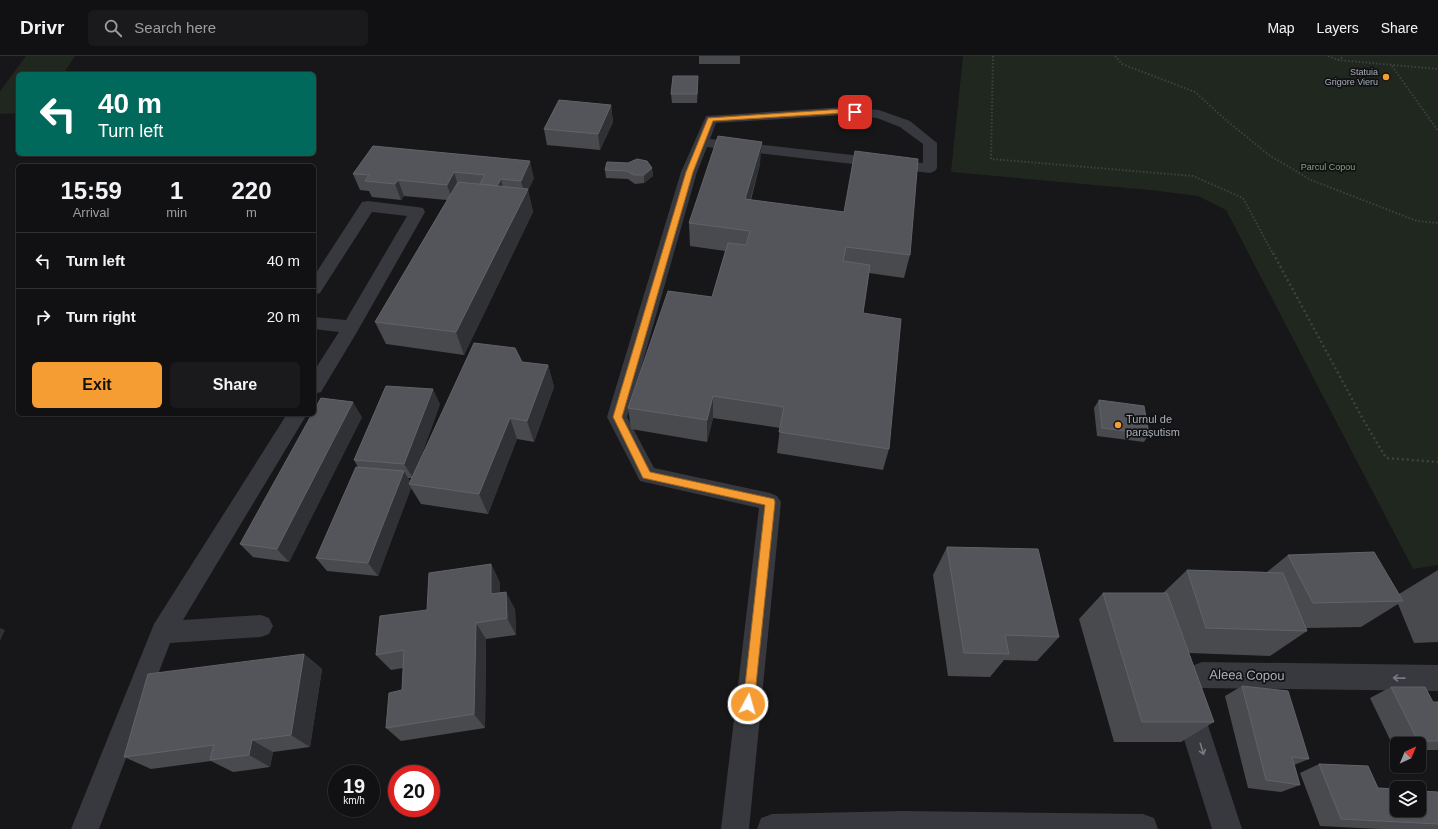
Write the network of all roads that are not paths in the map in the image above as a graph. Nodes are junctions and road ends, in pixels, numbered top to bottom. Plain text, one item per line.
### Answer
1 (702, 142) junction
2 (316, 286) edge
3 (316, 323) edge
4 (351, 327) junction
5 (316, 384) edge
6 (296, 416) edge
7 (261, 626) dead end
8 (162, 632) junction
9 (1438, 678) edge
10 (85, 829) edge
11 (735, 829) edge
12 (772, 829) edge
13 (1143, 829) edge
14 (1226, 829) edge

1 - 1 lane
1 - 11 lane
2 - 4 lane
3 - 4 lane
4 - 5 lane
6 - 8 lane
7 - 8 lane
8 - 10 lane
9 -> 14 street, Aleea Copou
12 - 13 street

